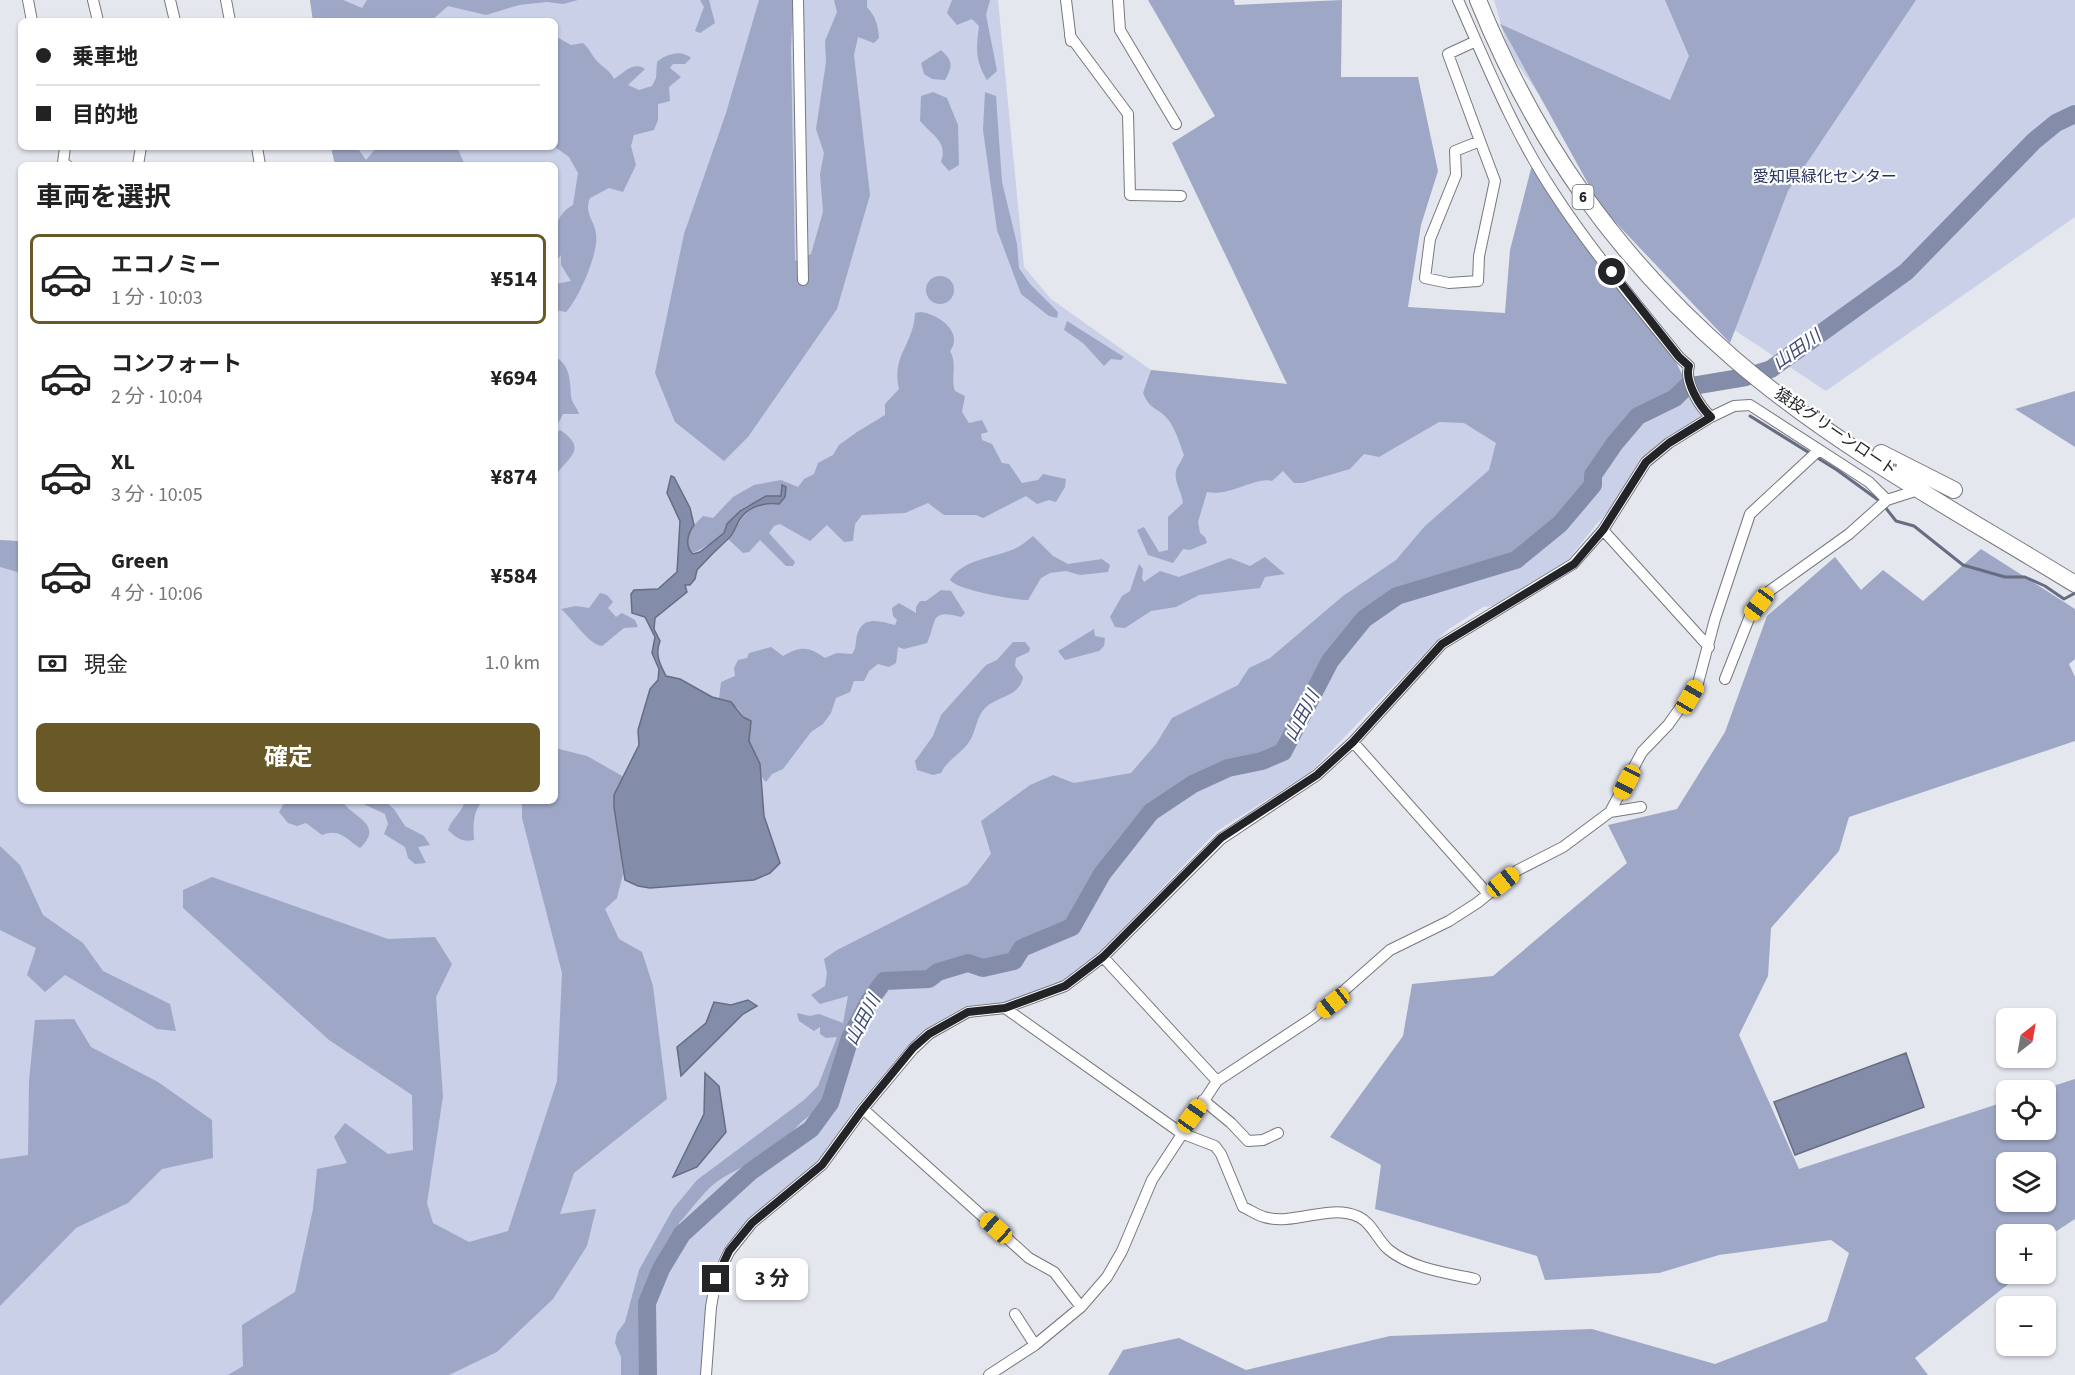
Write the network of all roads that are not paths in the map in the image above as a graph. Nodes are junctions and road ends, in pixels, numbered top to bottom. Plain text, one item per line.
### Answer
1 (28, 0) edge
2 (93, 0) edge
3 (170, 0) edge
4 (226, 0) edge
5 (798, 0) edge
6 (1066, 0) edge
7 (1118, 0) edge
8 (1458, 0) edge
9 (1478, 0) edge
10 (31, 18) edge
11 (97, 18) edge
12 (174, 18) edge
13 (229, 18) edge
14 (1070, 36) junction
15 (1476, 41) junction
16 (1071, 49) dead end
17 (1176, 124) dead end
18 (1480, 141) junction
19 (1181, 196) dead end
20 (802, 280) dead end
21 (1806, 414) junction
22 (1711, 417) junction
23 (1819, 450) junction
24 (1954, 490) dead end
25 (1912, 492) dead end
26 (1887, 500) junction
27 (1942, 503) junction
28 (1603, 530) junction
29 (2075, 584) edge
30 (2075, 593) edge
31 (1709, 647) junction
32 (1725, 679) dead end
33 (1353, 742) junction
34 (1641, 807) dead end
35 (1610, 812) junction
36 (1488, 894) junction
37 (1103, 957) junction
38 (1005, 1008) junction
39 (1217, 1081) junction
40 (1203, 1100) junction
41 (863, 1109) junction
42 (1181, 1132) junction
43 (1278, 1133) dead end
44 (1475, 1279) dead end
45 (1081, 1307) junction
46 (1015, 1314) dead end
47 (1035, 1345) junction
48 (706, 1375) edge
49 (989, 1375) edge

1 - 10 street
2 - 11 street
3 - 12 street
4 - 13 street
5 - 20 street
6 - 14 street
7 - 17 street
8 - 15 street
9 - 21 main road, 猿投グリーンロード / 6
14 - 16 street
14 - 19 street
15 - 18 street
15 - 22 street
18 - 18 street
21 - 24 main road
21 - 27 main road, 猿投グリーンロード / 6
22 - 23 street
22 - 28 street
23 - 26 street
23 - 31 street
25 - 26 street
26 - 32 street
27 - 29 main road, 猿投グリーンロード / 6
27 - 30 main road
28 - 31 street
28 - 33 street
31 - 35 street
33 - 36 street
33 - 37 street
34 - 35 street
35 - 36 street
36 - 39 street
37 - 38 street
37 - 39 street
38 - 41 street
38 - 42 street
39 - 40 street
40 - 42 street
40 - 43 street
41 - 45 street
41 - 48 street
42 - 44 street
42 - 45 street
45 - 47 street
46 - 47 street
47 - 49 street

